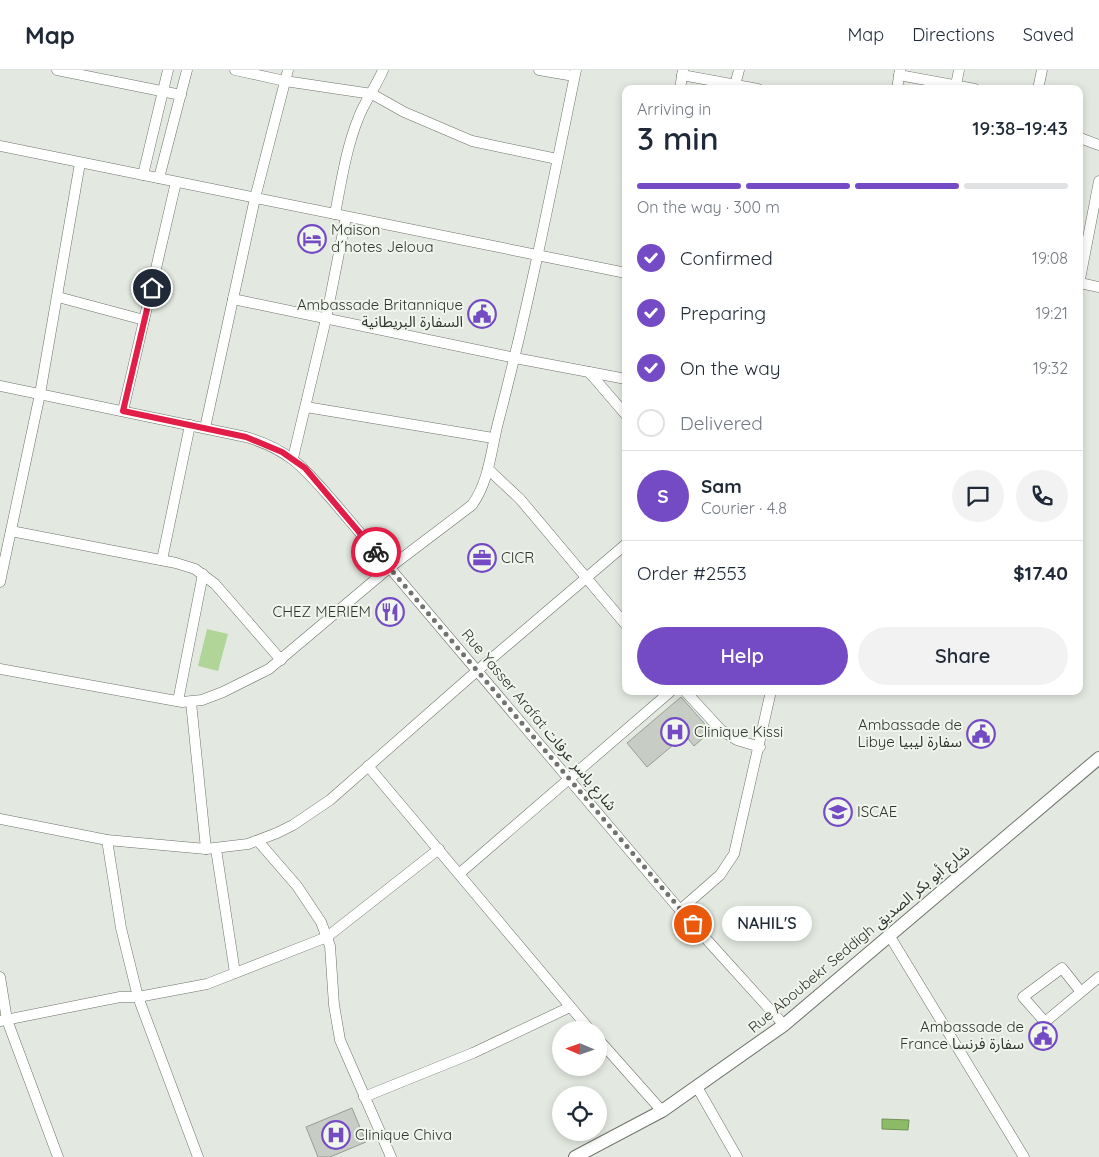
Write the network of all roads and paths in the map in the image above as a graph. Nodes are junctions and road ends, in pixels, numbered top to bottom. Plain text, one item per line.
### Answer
1 (57, 70) edge
2 (168, 70) edge
3 (187, 70) edge
4 (235, 70) edge
5 (288, 70) edge
6 (383, 70) edge
7 (539, 70) edge
8 (739, 70) edge
9 (959, 70) edge
10 (1042, 70) edge
11 (71, 72) edge
12 (683, 72) edge
13 (575, 73) edge
14 (900, 73) edge
15 (286, 81) junction
16 (681, 85) edge
17 (735, 85) joint
18 (956, 85) joint
19 (1039, 85) edge
20 (163, 91) junction
21 (372, 94) junction
22 (181, 95) junction
23 (1083, 139) edge
24 (1099, 145) edge
25 (0, 146) edge
26 (557, 159) junction
27 (80, 163) junction
28 (143, 175) junction
29 (159, 178) junction
30 (1099, 181) edge
31 (176, 182) junction
32 (1098, 195) edge
33 (255, 198) junction
34 (335, 214) junction
35 (346, 217) junction
36 (536, 256) junction
37 (1083, 265) edge
38 (622, 273) edge
39 (1083, 284) edge
40 (1099, 287) edge
41 (58, 297) junction
42 (233, 299) junction
43 (326, 318) junction
44 (144, 320) junction
45 (515, 358) junction
46 (589, 372) junction
47 (622, 378) edge
48 (0, 386) edge
49 (40, 394) junction
50 (306, 407) junction
51 (622, 410) edge
52 (123, 411) junction
53 (190, 425) junction
54 (205, 428) junction
55 (493, 438) junction
56 (293, 458) junction
57 (488, 469) junction
58 (11, 532) junction
59 (622, 547) edge
60 (162, 560) junction
61 (388, 568) junction
62 (203, 574) junction
63 (585, 578) junction
64 (0, 582) edge
65 (622, 620) edge
66 (281, 660) junction
67 (0, 669) edge
68 (478, 670) junction
69 (666, 695) edge
70 (689, 695) edge
71 (771, 695) edge
72 (178, 701) junction
73 (191, 702) junction
74 (760, 747) junction
75 (1099, 758) edge
76 (368, 766) junction
77 (568, 779) junction
78 (0, 819) edge
79 (107, 840) junction
80 (258, 841) junction
81 (211, 849) junction
82 (439, 849) junction
83 (460, 873) junction
84 (680, 910) junction
85 (888, 935) junction
86 (327, 937) junction
87 (235, 974) junction
88 (0, 977) edge
89 (1099, 977) edge
90 (1081, 992) junction
91 (138, 997) junction
92 (570, 1007) junction
93 (3, 1021) edge
94 (582, 1021) edge
95 (784, 1025) junction
96 (608, 1050) edge
97 (697, 1087) junction
98 (364, 1096) junction
99 (662, 1111) junction
100 (58, 1157) edge
101 (198, 1157) edge
102 (391, 1157) edge
103 (575, 1157) edge
104 (737, 1157) edge
105 (1024, 1157) edge

1 - 11 street
2 - 20 street
3 - 22 street
4 - 15 street
5 - 15 street
6 - 21 street
7 - 13 street
8 - 17 street
9 - 18 street
10 - 19 street
11 - 20 street
12 - 16 street
12 - 17 street
13 - 26 street
14 - 18 street
15 - 21 street
15 - 33 street
20 - 22 street
20 - 28 street
21 - 26 street
21 - 34 street
22 - 29 street
23 - 24 street
25 - 27 street
26 - 36 street
27 - 28 street
27 - 41 street
28 - 29 street
29 - 31 street
30 - 32 street
31 - 33 street
31 - 44 street
32 - 37 street
33 - 34 street
33 - 42 street
34 - 35 street
35 - 36 street
35 - 43 street
36 - 38 street
36 - 45 street
39 - 40 street
41 - 44 street
41 - 49 street
42 - 43 street
42 - 54 street
43 - 45 street
43 - 50 street
44 - 52 street
45 - 46 street
45 - 55 street
46 - 47 street
46 - 51 street
48 - 49 street, Rue Yasser Arafat شارع ياسر عرفات
49 - 52 street, Rue Yasser Arafat شارع ياسر عرفات
49 - 58 street
50 - 55 street
50 - 56 street
52 - 53 street, Rue Yasser Arafat شارع ياسر عرفات
53 - 54 street, Rue Yasser Arafat شارع ياسر عرفات
53 - 60 street
54 - 56 street, Rue Yasser Arafat شارع ياسر عرفات
55 - 57 street
56 - 61 street, Rue Yasser Arafat شارع ياسر عرفات
57 - 61 street
57 - 63 street
58 - 60 street
58 - 64 street
59 - 63 street
60 - 62 street
61 - 66 street
61 - 68 street, Rue Yasser Arafat شارع ياسر عرفات
62 - 66 street
62 - 72 street
63 - 65 street
63 - 68 street
66 - 73 street
67 - 72 street
68 - 76 street
68 - 77 street, Rue Yasser Arafat شارع ياسر عرفات
69 - 77 street
70 - 74 street
71 - 74 street
72 - 73 street
73 - 81 street
74 - 84 street
75 - 85 street, Rue Aboubekr Seddigh شارع أبو بكر الصديق
76 - 80 street
76 - 82 street
77 - 83 street
77 - 84 street, Rue Yasser Arafat شارع ياسر عرفات
78 - 79 street
79 - 81 street
79 - 91 street
80 - 81 street
80 - 86 street
81 - 87 street
82 - 83 street
82 - 86 street
83 - 92 street
84 - 95 street, Rue Yasser Arafat شارع ياسر عرفات
85 - 95 street, Rue Aboubekr Seddigh شارع أبو بكر الصديق
85 - 105 street
86 - 87 street
86 - 98 street
87 - 91 street
88 - 93 street
89 - 90 street
90 - 90 street
91 - 93 street
91 - 101 street
92 - 94 street
92 - 98 street
93 - 100 street
95 - 97 street, Rue Aboubekr Seddigh شارع أبو بكر الصديق
96 - 99 street
97 - 99 street, Rue Aboubekr Seddigh شارع أبو بكر الصديق
97 - 104 street
98 - 102 street
99 - 103 street, Rue Aboubekr Seddigh شارع أبو بكر الصديق

